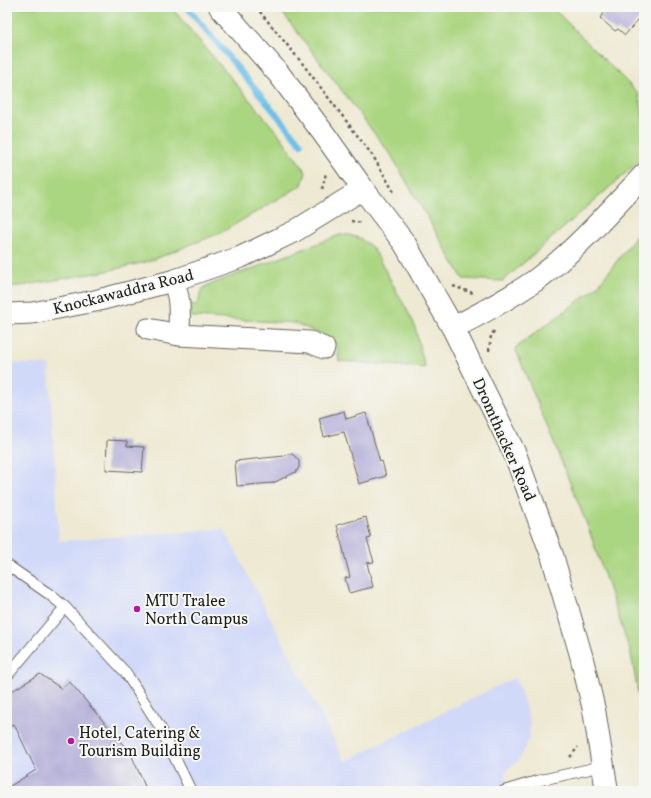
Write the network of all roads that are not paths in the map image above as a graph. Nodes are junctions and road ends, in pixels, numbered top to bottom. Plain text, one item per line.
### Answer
1 (220, 7) edge
2 (644, 175) edge
3 (363, 189) junction
4 (172, 281) junction
5 (7, 314) edge
6 (453, 328) junction
7 (148, 329) dead end
8 (179, 335) junction
9 (324, 348) dead end
10 (7, 565) edge
11 (65, 607) junction
12 (7, 676) edge
13 (603, 766) junction
14 (191, 791) edge
15 (504, 791) edge
16 (607, 791) edge

1 - 3 street, Dromthacker Road
2 - 6 street
3 - 4 street, Knockawaddra Road
3 - 6 street, Dromthacker Road
4 - 5 street, Knockawaddra Road
4 - 8 street
6 - 13 street, Dromthacker Road
7 - 8 street
8 - 9 street
10 - 11 lane
11 - 12 lane
11 - 14 lane
13 - 15 lane
13 - 16 street, Dromthacker Road

